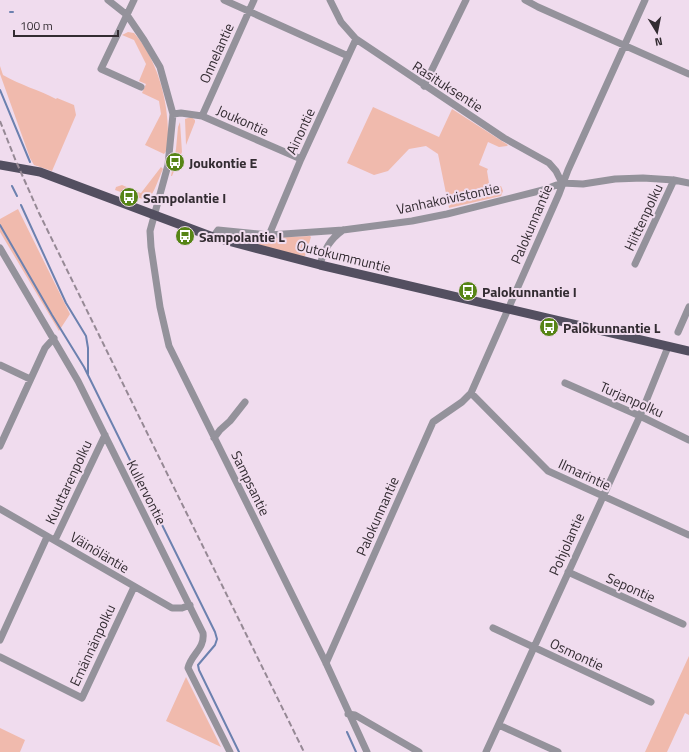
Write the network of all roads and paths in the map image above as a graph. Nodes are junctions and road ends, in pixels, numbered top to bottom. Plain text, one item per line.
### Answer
1 (108, 0) edge
2 (134, 0) edge
3 (224, 0) edge
4 (254, 0) edge
5 (330, 0) edge
6 (466, 0) edge
7 (525, 0) edge
8 (645, 0) edge
9 (249, 11) junction
10 (127, 15) junction
11 (356, 39) junction
12 (624, 45) junction
13 (348, 56) junction
14 (689, 74) edge
15 (424, 86) junction
16 (141, 88) dead end
17 (173, 114) junction
18 (202, 116) junction
19 (301, 159) junction
20 (0, 165) edge
21 (674, 180) junction
22 (688, 180) edge
23 (562, 183) junction
24 (153, 216) junction
25 (343, 230) junction
26 (269, 235) junction
27 (213, 237) junction
28 (0, 248) edge
29 (635, 264) dead end
30 (320, 265) junction
31 (689, 306) edge
32 (509, 310) junction
33 (678, 332) dead end
34 (54, 338) junction
35 (668, 347) junction
36 (689, 351) edge
37 (0, 365) edge
38 (30, 379) junction
39 (565, 383) dead end
40 (471, 393) junction
41 (245, 402) dead end
42 (640, 416) junction
43 (104, 435) junction
44 (214, 438) junction
45 (689, 440) edge
46 (0, 446) edge
47 (602, 496) junction
48 (0, 509) edge
49 (689, 535) edge
50 (47, 537) junction
51 (55, 540) junction
52 (568, 572) junction
53 (134, 587) junction
54 (190, 604) junction
55 (683, 624) dead end
56 (492, 628) dead end
57 (0, 640) edge
58 (534, 648) junction
59 (0, 657) edge
60 (326, 663) junction
61 (652, 702) dead end
62 (348, 714) junction
63 (499, 725) junction
64 (230, 752) edge
65 (367, 752) edge
66 (419, 752) edge
67 (486, 752) edge
68 (558, 752) edge

1 - 10 street
2 - 10 street
3 - 9 street
4 - 9 street, Onnelantie
5 - 11 street, Rasituksentie
6 - 15 street
7 - 12 street
8 - 12 street, Palokunnantie
9 - 13 street
9 - 18 street, Onnelantie
10 - 16 street
10 - 17 street
11 - 13 street, Ainontie
11 - 15 street, Rasituksentie
12 - 14 street
12 - 23 street, Palokunnantie
13 - 19 street, Ainontie
15 - 23 street, Rasituksentie
17 - 18 street, Joukontie
17 - 24 street, Sampsantie
18 - 19 street, Joukontie
19 - 26 street, Ainontie
20 - 24 main road, Outokummuntie
21 - 22 street, Vanhakoivistontie
21 - 23 street, Vanhakoivistontie
21 - 29 street, Hiittenpolku
23 - 25 street, Vanhakoivistontie
23 - 32 street, Palokunnantie
24 - 27 main road, Outokummuntie
24 - 44 street, Sampsantie
25 - 26 street, Vanhakoivistontie
25 - 30 street
26 - 27 street, Vanhakoivistontie
27 - 30 main road, Outokummuntie
28 - 34 street, Kullervontie
30 - 32 main road, Outokummuntie
31 - 33 street
32 - 35 main road, Outokummuntie
32 - 40 street, Palokunnantie
34 - 38 street
34 - 43 street, Kullervontie
35 - 36 main road, Outokummuntie
35 - 42 street, Pohjolantie
37 - 38 street
38 - 46 street
39 - 42 street, Turjanpolku
40 - 47 street, Ilmarintie
40 - 60 street, Palokunnantie
41 - 44 street
42 - 45 street, Turjanpolku
42 - 47 street, Pohjolantie
43 - 51 street, Kuuttarenpolku
43 - 54 street, Kullervontie
44 - 60 street, Sampsantie
47 - 49 street, Ilmarintie
47 - 52 street, Pohjolantie
48 - 50 street, Väinöläntie
50 - 51 street, Väinöläntie
50 - 57 street
51 - 53 street, Väinöläntie
52 - 55 street, Sepontie
52 - 58 street, Pohjolantie
53 - 54 street, Väinöläntie
53 - 59 street, Emännänpolku
54 - 64 street, Kullervontie
56 - 58 street, Osmontie
58 - 61 street, Osmontie
58 - 63 street, Pohjolantie
60 - 62 street, Sampsantie
62 - 65 street, Sampsantie
62 - 66 street
63 - 67 street, Pohjolantie
63 - 68 street

